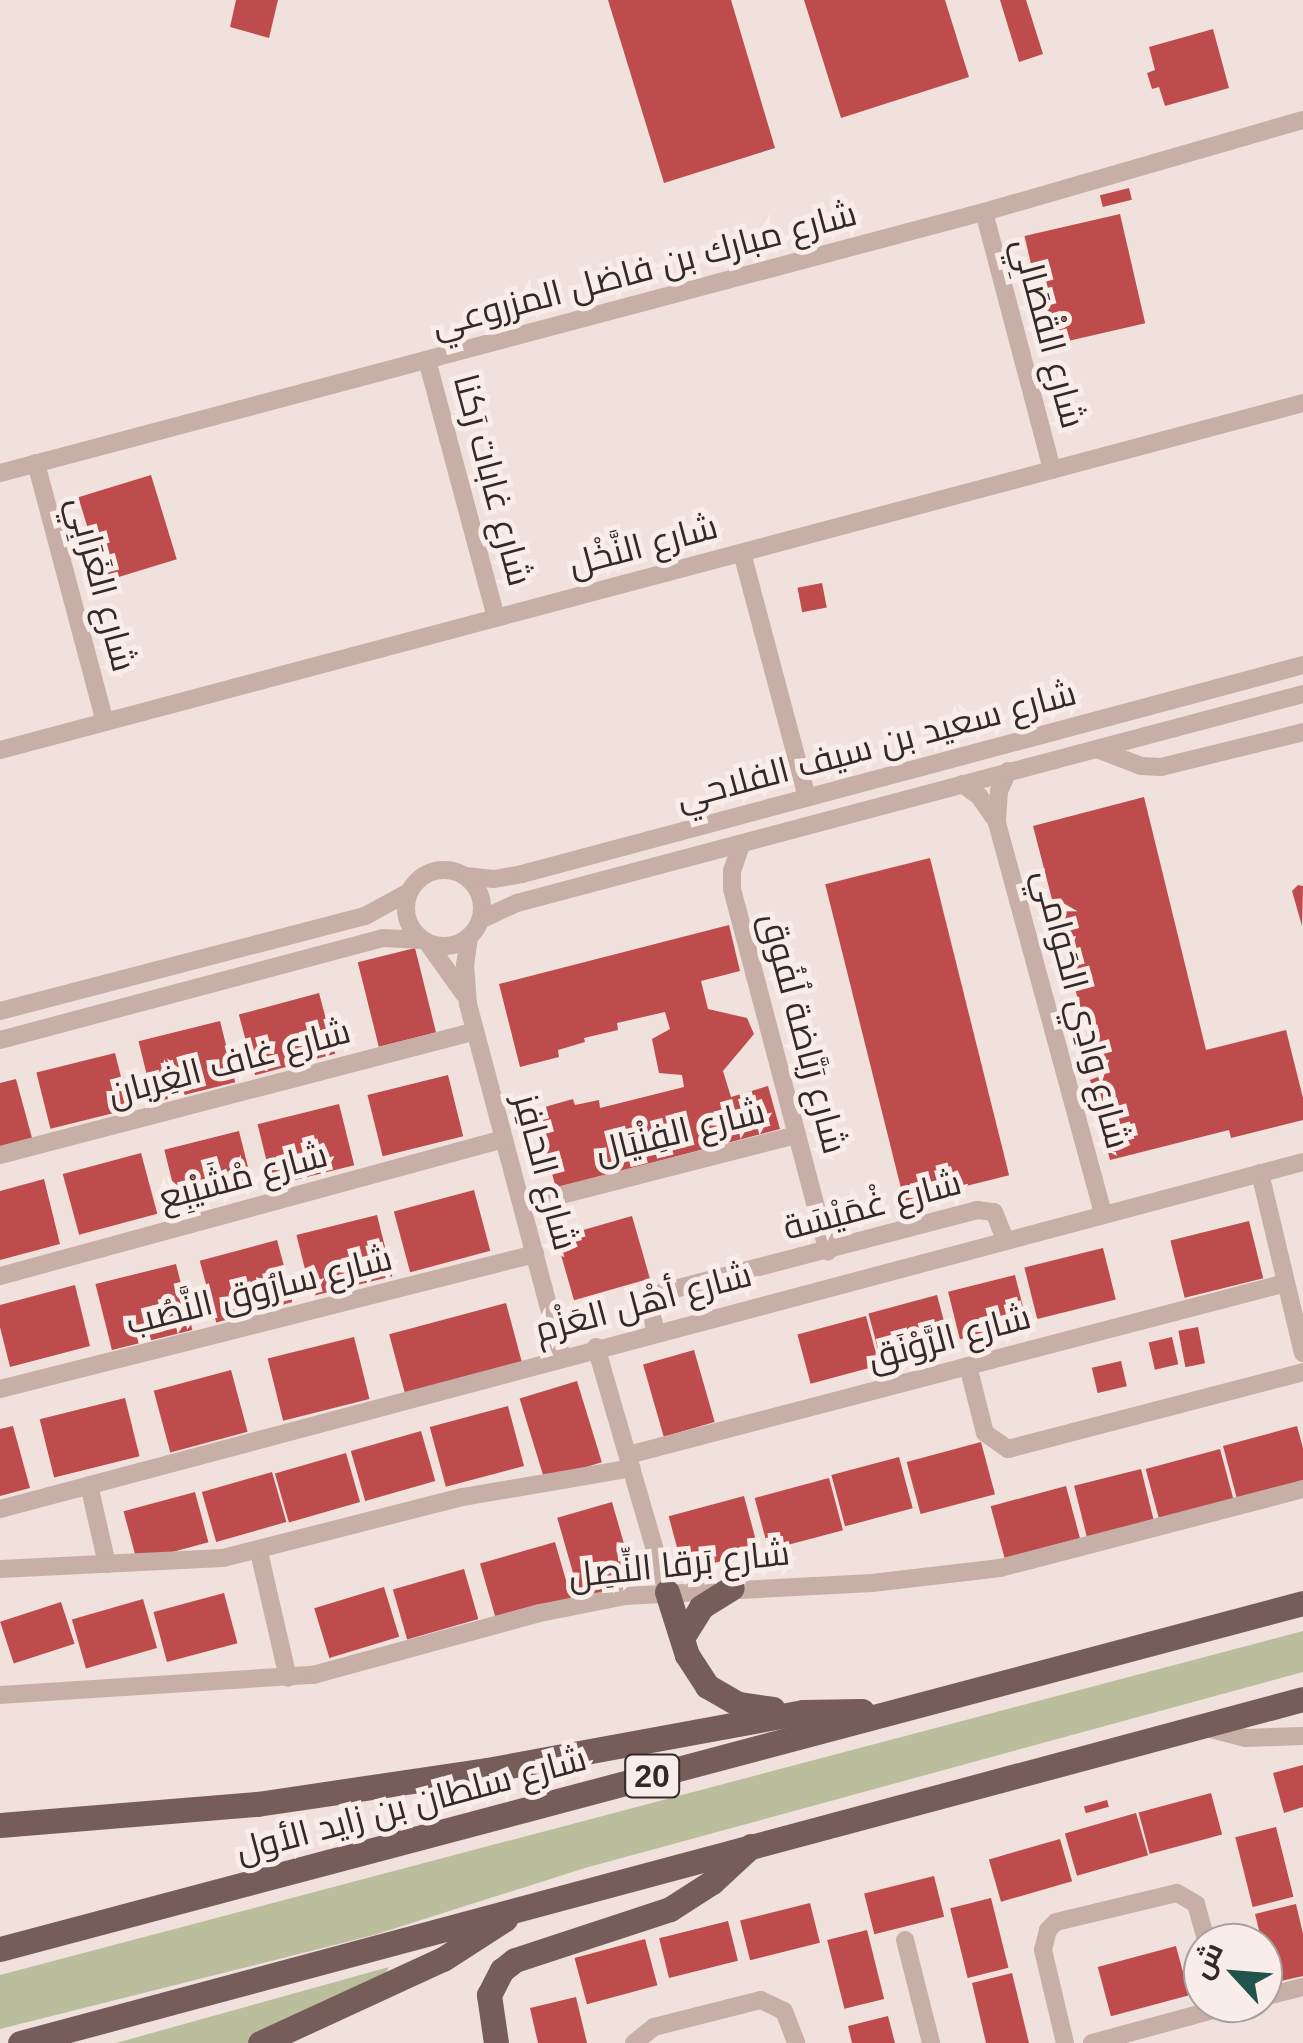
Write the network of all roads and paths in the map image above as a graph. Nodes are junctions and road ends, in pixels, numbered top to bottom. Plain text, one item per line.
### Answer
1 (1303, 120) edge
2 (984, 212) junction
3 (427, 360) junction
4 (1303, 402) edge
5 (36, 463) junction
6 (1052, 470) junction
7 (0, 473) edge
8 (742, 552) junction
9 (496, 618) junction
10 (1303, 665) edge
11 (1303, 694) edge
12 (105, 722) junction
13 (1303, 732) edge
14 (1096, 749) junction
15 (0, 750) edge
16 (1008, 771) junction
17 (962, 784) junction
18 (807, 798) junction
19 (997, 822) junction
20 (742, 845) junction
21 (700, 855) junction
22 (465, 876) junction
23 (732, 889) junction
24 (409, 892) junction
25 (480, 920) junction
26 (469, 937) junction
27 (425, 942) junction
28 (468, 1004) junction
29 (0, 1012) edge
30 (475, 1031) junction
31 (0, 1040) edge
32 (797, 1135) junction
33 (504, 1138) junction
34 (0, 1154) edge
35 (1303, 1162) edge
36 (1260, 1173) junction
37 (522, 1205) junction
38 (1103, 1213) junction
39 (1006, 1241) junction
40 (828, 1252) junction
41 (534, 1254) junction
42 (0, 1276) edge
43 (1286, 1283) junction
44 (655, 1331) junction
45 (596, 1347) junction
46 (1303, 1353) edge
47 (562, 1356) junction
48 (968, 1366) junction
49 (1303, 1372) edge
50 (0, 1389) edge
51 (630, 1461) junction
52 (89, 1485) junction
53 (1303, 1489) edge
54 (0, 1509) edge
55 (259, 1552) junction
56 (107, 1564) junction
57 (0, 1569) edge
58 (732, 1588) junction
59 (667, 1592) junction
60 (1303, 1603) edge
61 (682, 1638) junction
62 (288, 1678) junction
63 (0, 1695) edge
64 (1303, 1699) edge
65 (896, 1711) junction
66 (803, 1712) junction
67 (1203, 1726) junction
68 (1303, 1736) edge
69 (0, 1824) edge
70 (753, 1844) junction
71 (516, 1911) junction
72 (1201, 1923) edge
73 (905, 1940) dead end
74 (0, 1948) edge
75 (1183, 2017) edge
76 (20, 2043) edge
77 (260, 2043) edge
78 (496, 2043) edge
79 (634, 2043) edge
80 (796, 2043) edge
81 (931, 2043) edge
82 (1066, 2043) edge
83 (1092, 2043) edge

1 - 2 street, شارع مبارك بن فاضل المزروعي
2 - 3 street, شارع مبارك بن فاضل المزروعي
2 - 6 street, شارع القْصَالِي
3 - 5 street, شارع مبارك بن فاضل المزروعي
3 - 9 street, شارع غابات رَكنا
4 - 6 street, شارع النَّخْل
5 - 7 street, شارع مبارك بن فاضل المزروعي
5 - 12 street, شارع الغَرَابِي
6 - 8 street, شارع النَّخْل
8 - 9 street, شارع النَّخْل
8 - 18 street
9 - 12 street, شارع النَّخْل
10 - 18 street, شارع سعيد بن سيف الفلاحي
11 - 14 street, شارع سعيد بن سيف الفلاحي
12 - 15 street, شارع النَّخْل
13 - 14 street, شارع سعيد بن سيف الفلاحي
14 - 16 street, شارع سعيد بن سيف الفلاحي
16 - 17 street, شارع سعيد بن سيف الفلاحي
16 - 19 street, شارع وادِي الحَوامي
17 - 19 street, شارع وادِي الحَوامي
17 - 20 street, شارع سعيد بن سيف الفلاحي
18 - 22 street, شارع سعيد بن سيف الفلاحي
19 - 38 street, شارع وادِي الحَوامي
20 - 21 street, شارع سعيد بن سيف الفلاحي
20 - 23 street, شارع رَبَّاضة لُفُوق
21 - 23 street, شارع رَبَّاضة لُفُوق
21 - 25 street, شارع سعيد بن سيف الفلاحي
22 - 24 street
22 - 25 street
23 - 32 street, شارع رَبَّاضة لُفُوق
24 - 27 street
24 - 29 street
25 - 26 street
26 - 27 street
26 - 28 street, شارع الحافِز
27 - 28 street, شارع الحافِز
27 - 31 street
28 - 30 street, شارع الحافِز
30 - 33 street, شارع الحافِز
30 - 34 street, شارع غاف الغِربان
32 - 37 street, شارع الفِنْيَال
32 - 40 street, شارع رَبَّاضة لُفُوق
33 - 37 street, شارع الحافِز
33 - 42 street, شارع مْشَيْبِع
35 - 36 street, شارع أهْل العَزْم
36 - 38 street, شارع أهْل العَزْم
36 - 43 street
37 - 41 street, شارع الحافِز
38 - 39 street, شارع أهْل العَزْم
39 - 40 street, شارع غْمَيْسَة
39 - 44 street, شارع أهْل العَزْم
40 - 44 street, شارع غْمَيْسَة
41 - 47 street, شارع الحافِز
41 - 50 street, شارع سارُوق النَّصُب
43 - 46 street
43 - 48 street, شارع الرَّوْنَق
44 - 45 street, شارع أهْل العَزْم
45 - 47 street, شارع أهْل العَزْم
45 - 51 street
47 - 52 street, شارع أهْل العَزْم
48 - 49 street
48 - 51 street, شارع الرَّوْنَق
51 - 55 street, شارع الرَّوْنَق
51 - 59 street
52 - 54 street, شارع أهْل العَزْم
52 - 56 street
53 - 58 street, شارع بَرقا النِّصِل
55 - 56 street, شارع الرَّوْنَق
55 - 62 street
56 - 57 street, شارع الرَّوْنَق
58 - 59 street, شارع بَرقا النِّصِل
58 - 61 main road
59 - 61 main road
59 - 62 street, شارع بَرقا النِّصِل
60 - 65 main road, شارع سلطان بن زايد الأول / 20
61 - 66 main road
62 - 63 street, شارع بَرقا النِّصِل
64 - 67 main road
65 - 66 main road
65 - 74 main road, شارع سلطان بن زايد الأول / 20
66 - 69 main road
67 - 68 street
67 - 70 main road
70 - 71 main road
70 - 78 main road
71 - 76 main road
71 - 77 main road
72 - 82 street
73 - 81 street
75 - 83 street
79 - 80 street

